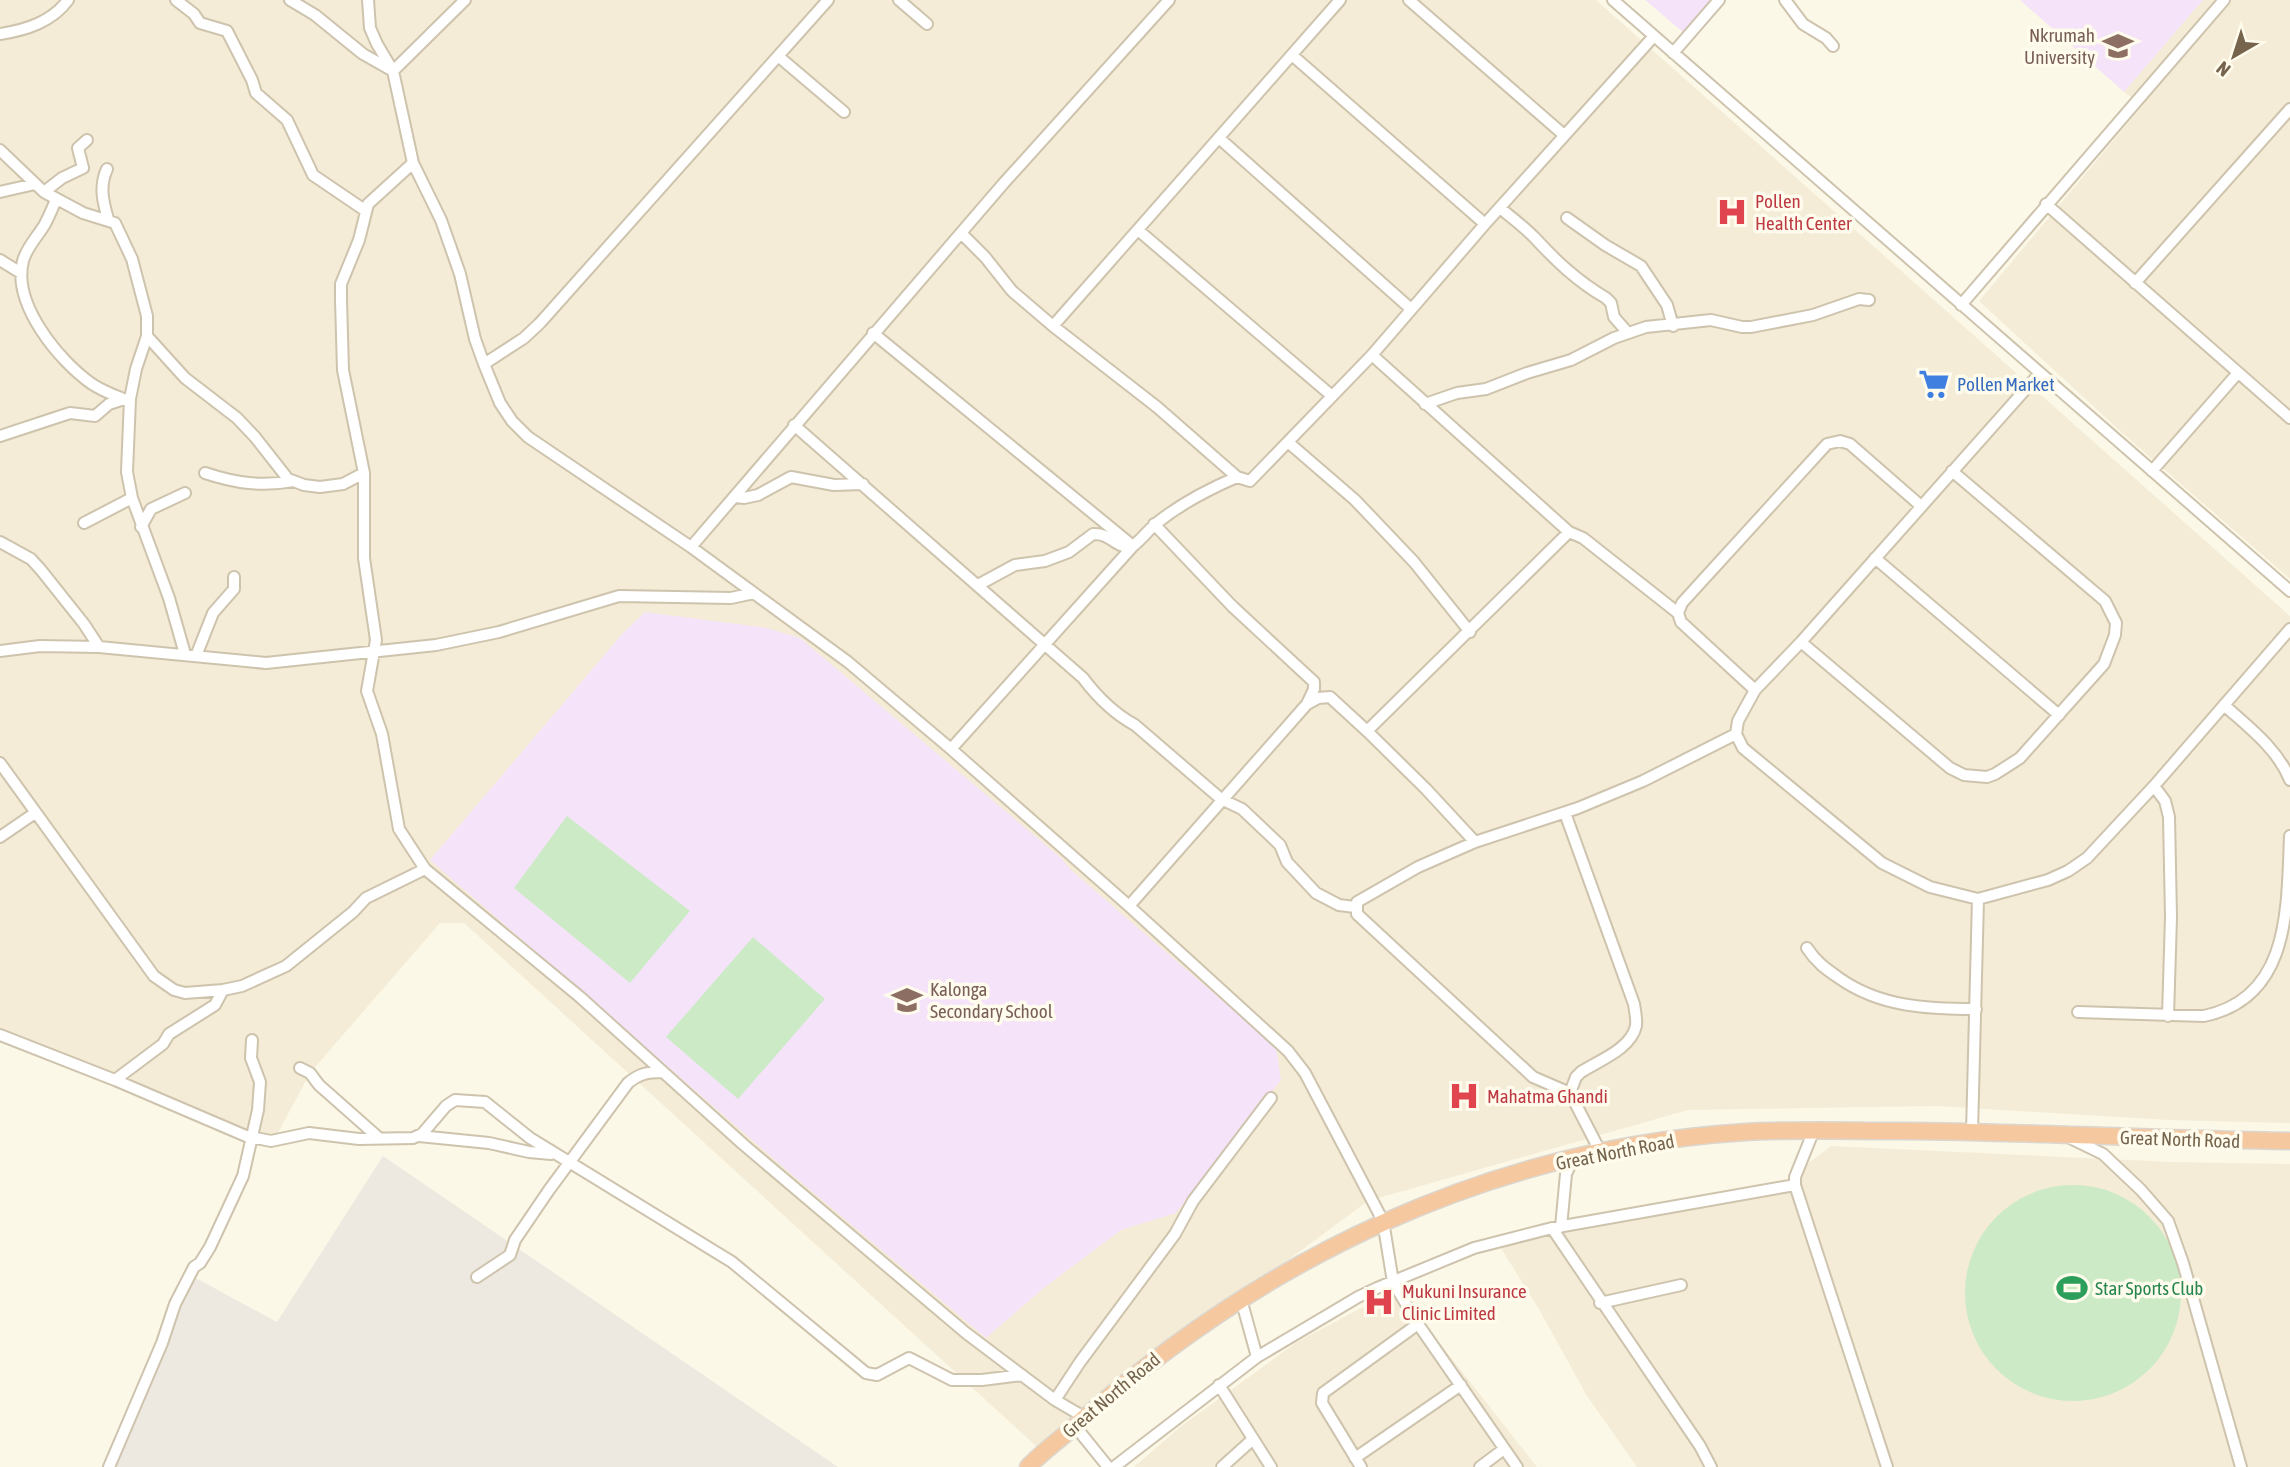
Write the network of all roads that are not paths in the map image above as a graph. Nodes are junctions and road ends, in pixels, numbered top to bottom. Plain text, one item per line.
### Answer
1 (68, 0) edge
2 (176, 0) edge
3 (290, 0) edge
4 (369, 0) edge
5 (465, 0) edge
6 (828, 0) edge
7 (899, 0) edge
8 (1169, 0) edge
9 (1340, 0) edge
10 (1409, 0) edge
11 (1613, 0) edge
12 (1718, 0) edge
13 (1785, 0) edge
14 (2224, 0) edge
15 (927, 24) dead end
16 (0, 34) edge
17 (1654, 36) junction
18 (1833, 46) dead end
19 (1673, 53) junction
20 (1292, 55) junction
21 (778, 56) junction
22 (393, 71) junction
23 (844, 113) dead end
24 (2289, 113) edge
25 (1564, 135) junction
26 (1219, 138) junction
27 (87, 140) dead end
28 (0, 150) edge
29 (413, 163) junction
30 (83, 168) junction
31 (107, 169) dead end
32 (102, 180) junction
33 (35, 184) junction
34 (0, 192) edge
35 (44, 192) junction
36 (56, 200) junction
37 (2046, 205) junction
38 (1500, 208) junction
39 (366, 211) junction
40 (1567, 218) dead end
41 (108, 219) junction
42 (1485, 224) junction
43 (1138, 230) junction
44 (961, 233) junction
45 (0, 260) edge
46 (21, 273) junction
47 (2135, 283) junction
48 (1869, 300) dead end
49 (1961, 304) junction
50 (1411, 309) junction
51 (1053, 326) junction
52 (1673, 326) junction
53 (873, 333) junction
54 (1628, 333) junction
55 (147, 336) junction
56 (1372, 355) junction
57 (484, 364) junction
58 (2040, 373) junction
59 (2237, 374) junction
60 (1332, 396) junction
61 (125, 399) junction
62 (1425, 404) junction
63 (2290, 418) edge
64 (0, 423) edge
65 (794, 425) junction
66 (4, 435) edge
67 (1289, 443) junction
68 (1952, 471) junction
69 (2152, 471) junction
70 (205, 473) dead end
71 (364, 473) junction
72 (1237, 477) junction
73 (293, 481) junction
74 (863, 484) junction
75 (185, 493) dead end
76 (734, 497) junction
77 (132, 498) junction
78 (1921, 506) junction
79 (84, 523) dead end
80 (1154, 524) junction
81 (141, 527) junction
82 (1569, 532) junction
83 (0, 542) edge
84 (1133, 546) junction
85 (691, 547) junction
86 (1875, 558) junction
87 (234, 577) dead end
88 (978, 585) junction
89 (2290, 591) edge
90 (754, 593) junction
91 (1678, 613) junction
92 (2290, 629) edge
93 (1470, 632) junction
94 (1801, 642) junction
95 (1045, 645) junction
96 (99, 647) junction
97 (0, 651) edge
98 (373, 653) junction
99 (190, 655) junction
100 (1315, 684) junction
101 (1755, 690) junction
102 (1330, 696) junction
103 (1307, 704) junction
104 (2224, 705) junction
105 (2059, 715) junction
106 (1367, 731) junction
107 (1736, 734) junction
108 (951, 749) junction
109 (0, 763) edge
110 (2290, 780) edge
111 (2154, 786) junction
112 (1221, 799) junction
113 (34, 813) junction
114 (1565, 813) junction
115 (2290, 836) edge
116 (0, 837) edge
117 (1475, 842) junction
118 (425, 869) junction
119 (1978, 899) junction
120 (1129, 906) junction
121 (1355, 907) junction
122 (1807, 948) dead end
123 (223, 990) junction
124 (1976, 1009) junction
125 (2078, 1012) dead end
126 (2168, 1016) junction
127 (0, 1035) edge
128 (252, 1040) dead end
129 (300, 1068) dead end
130 (662, 1072) junction
131 (115, 1080) junction
132 (1570, 1093) junction
133 (1271, 1098) dead end
134 (1814, 1130) junction
135 (1972, 1132) junction
136 (251, 1136) junction
137 (419, 1136) junction
138 (2065, 1136) junction
139 (379, 1138) junction
140 (2290, 1141) edge
141 (1601, 1153) junction
142 (557, 1155) junction
143 (1573, 1159) junction
144 (571, 1163) junction
145 (1795, 1185) junction
146 (1383, 1221) junction
147 (1556, 1227) junction
148 (477, 1277) dead end
149 (1394, 1282) junction
150 (1681, 1285) dead end
151 (1241, 1299) junction
152 (1600, 1303) junction
153 (1418, 1324) junction
154 (1257, 1357) junction
155 (1022, 1375) junction
156 (1219, 1385) junction
157 (1461, 1385) junction
158 (1055, 1401) junction
159 (1079, 1422) junction
160 (1252, 1440) junction
161 (1504, 1450) junction
162 (1358, 1463) edge
163 (110, 1467) edge
164 (1028, 1467) edge
165 (1108, 1467) edge
166 (1114, 1467) edge
167 (1222, 1467) edge
168 (1271, 1467) edge
169 (1480, 1467) edge
170 (1517, 1467) edge
171 (1711, 1467) edge
172 (1887, 1467) edge
173 (2241, 1467) edge

1 - 16 street
2 - 39 street
3 - 22 street
4 - 22 street
5 - 22 street
6 - 21 street
7 - 15 street
8 - 44 street
9 - 20 street
10 - 25 street
11 - 17 street
12 - 19 street
13 - 18 street
14 - 37 street
17 - 19 street
17 - 25 street
19 - 49 street
20 - 26 street
20 - 42 street
21 - 23 street
21 - 57 street
22 - 29 street
24 - 47 street
25 - 38 street
26 - 43 street
26 - 50 street
27 - 30 street
28 - 33 street
29 - 39 street
29 - 57 street
30 - 32 street
30 - 35 street
31 - 32 street
32 - 41 street
33 - 34 street
33 - 35 street
35 - 36 street
36 - 41 street
36 - 46 street
37 - 47 street
37 - 49 street
38 - 42 street
38 - 54 street
39 - 71 street
40 - 52 street
41 - 55 street
42 - 50 street
43 - 51 street
43 - 60 street
44 - 51 street
44 - 53 street
45 - 46 street
46 - 61 street
47 - 59 street
48 - 52 street
49 - 58 street
50 - 56 street
51 - 72 street
52 - 54 street
53 - 65 street
53 - 84 street
54 - 62 street
55 - 61 street
55 - 73 street
56 - 60 street
56 - 62 street
57 - 85 street
58 - 68 street
58 - 69 street
59 - 63 street
59 - 69 street
60 - 67 street
61 - 66 street
61 - 77 street
62 - 82 street
64 - 66 street
65 - 74 street
65 - 76 street
67 - 72 street
67 - 93 street
68 - 78 street
68 - 105 street
69 - 89 street
70 - 73 street
71 - 73 street
71 - 98 street
72 - 80 street
74 - 76 street
74 - 88 street
75 - 81 street
76 - 85 street
77 - 79 street
77 - 81 street
78 - 86 street
78 - 91 street
80 - 84 street
80 - 100 street
81 - 99 street
82 - 91 street
82 - 93 street
83 - 96 street
84 - 88 street
84 - 95 street
85 - 90 street
86 - 94 street
86 - 105 street
87 - 99 street
88 - 95 street
90 - 98 street
90 - 108 street
91 - 101 street
92 - 104 street
93 - 106 street
94 - 101 street
94 - 105 street
95 - 108 street
95 - 112 street
96 - 97 street
96 - 99 street
98 - 99 street
98 - 118 street
100 - 102 street
100 - 103 street
101 - 107 street
102 - 103 street
102 - 106 street
103 - 112 street
104 - 110 street
104 - 111 street
106 - 117 street
107 - 114 street
107 - 119 street
108 - 120 street
109 - 113 street
111 - 119 street
111 - 126 street
112 - 120 street
112 - 121 street
113 - 116 street
113 - 123 street
114 - 117 street
114 - 132 street
115 - 126 street
117 - 121 street
118 - 123 street
118 - 130 street
119 - 124 street
120 - 146 street
121 - 132 street
122 - 124 street
123 - 131 street
124 - 135 street
125 - 126 street
127 - 131 street
128 - 136 street
129 - 139 street
130 - 144 street
130 - 155 street
131 - 136 street
132 - 141 street
133 - 158 street
134 - 135 highway, Great North Road
134 - 141 highway, Great North Road
134 - 145 street
135 - 138 highway, Great North Road
136 - 139 street
136 - 163 street
137 - 139 street
137 - 142 street
137 - 142 street
138 - 140 highway, Great North Road
138 - 173 street
141 - 143 highway, Great North Road
142 - 144 street
143 - 146 highway, Great North Road
143 - 147 street
144 - 148 street
144 - 155 street
145 - 147 street
145 - 172 street
146 - 149 street
146 - 151 highway, Great North Road
147 - 149 street
147 - 152 street
149 - 153 street
149 - 154 street
150 - 152 street
151 - 154 street
151 - 159 highway, Great North Road
152 - 171 street
153 - 157 street
153 - 162 street
154 - 156 street
155 - 158 street
156 - 160 street
156 - 166 street
157 - 161 street
157 - 162 street
158 - 159 street
159 - 164 highway, Great North Road
159 - 165 street
160 - 167 street
160 - 168 street
161 - 169 street
161 - 170 street

